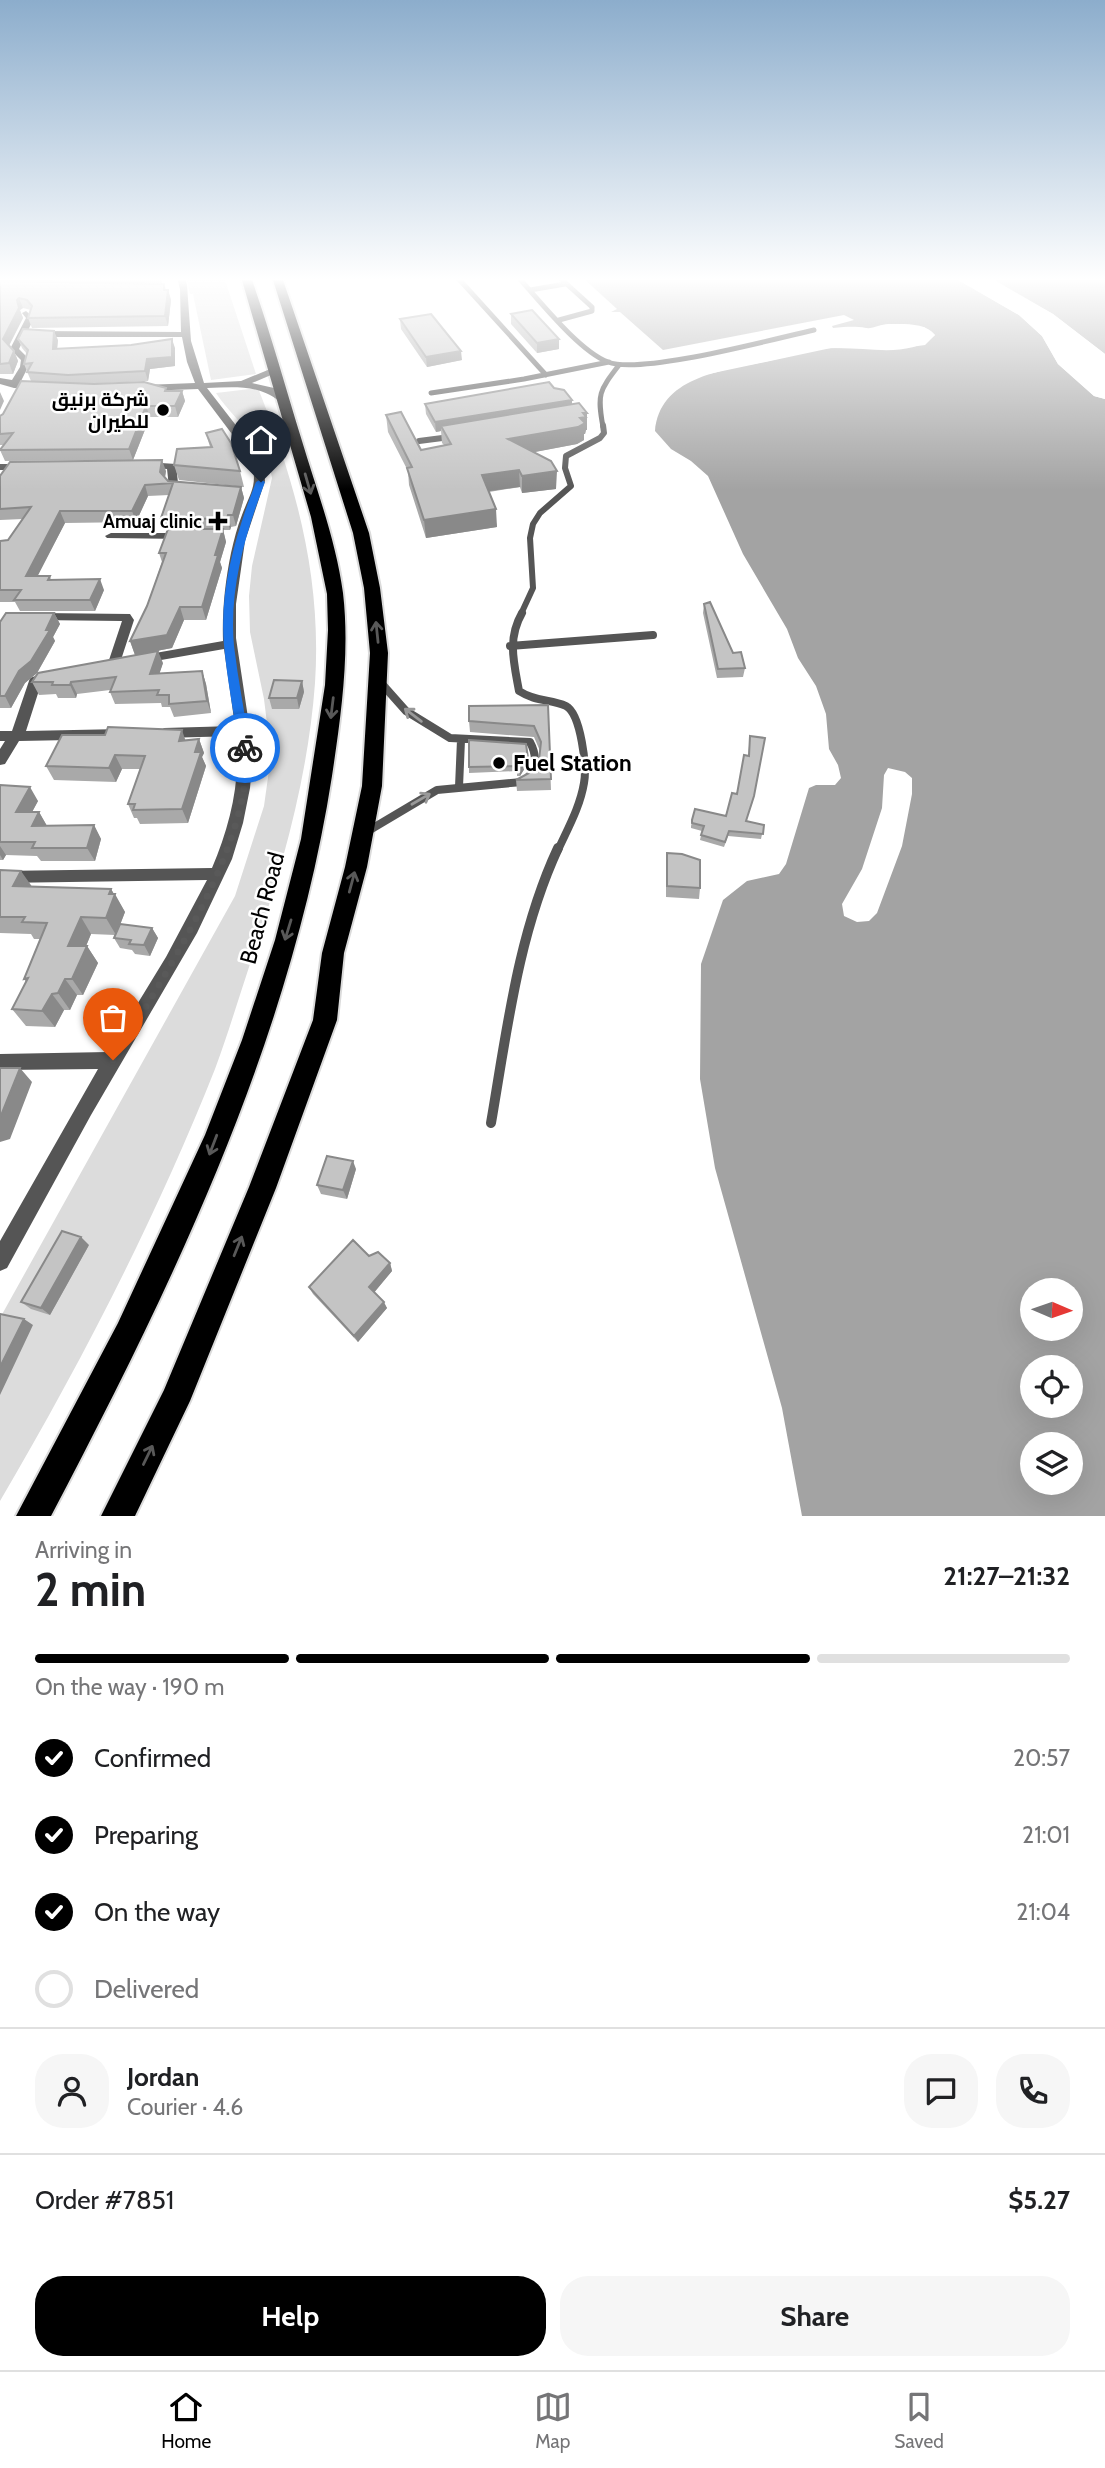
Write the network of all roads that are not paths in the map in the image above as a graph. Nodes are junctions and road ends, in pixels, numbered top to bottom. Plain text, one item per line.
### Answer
1 (15, 348) edge
2 (190, 348) edge
3 (268, 348) edge
4 (300, 348) edge
5 (521, 348) edge
6 (589, 348) edge
7 (729, 348) edge
8 (610, 362) junction
9 (619, 365) junction
10 (275, 370) junction
11 (546, 375) junction
12 (0, 381) edge
13 (243, 384) junction
14 (18, 385) junction
15 (46, 387) edge
16 (130, 388) edge
17 (203, 389) junction
18 (431, 393) dead end
19 (15, 397) edge
20 (282, 399) junction
21 (463, 435) edge
22 (419, 442) edge
23 (132, 465) edge
24 (0, 467) edge
25 (40, 467) edge
26 (199, 490) edge
27 (111, 536) dead end
28 (203, 536) edge
29 (25, 617) edge
30 (653, 635) dead end
31 (229, 644) junction
32 (510, 646) junction
33 (62, 674) edge
34 (379, 679) junction
35 (243, 731) junction
36 (11, 736) edge
37 (461, 740) junction
38 (0, 760) edge
39 (459, 787) junction
40 (362, 835) junction
41 (217, 874) junction
42 (0, 877) edge
43 (113, 1060) junction
44 (0, 1062) edge
45 (491, 1123) dead end
46 (0, 1261) edge
47 (33, 1516) edge
48 (118, 1516) edge

1 - 14 street
2 - 17 street
3 - 10 highway, Beach Road
34 -> 4 highway
5 - 11 lane
6 - 8 lane
7 - 9 lane
8 - 9 lane
8 - 11 lane
9 - 32 lane
10 - 13 street
10 - 20 highway, Beach Road
11 - 18 lane
12 - 14 street
13 - 17 street
13 - 20 street
14 - 15 street
14 - 19 street
16 - 17 street
17 - 31 street
20 -> 47 highway, Beach Road
21 - 22 lane
23 - 26 street
24 - 25 street
27 - 28 street
29 - 31 street
30 - 32 lane
31 - 35 street
32 - 45 lane
33 - 36 street
37 -> 34 lane
34 - 40 highway
35 - 36 street
35 - 41 street
36 - 38 street
37 - 39 lane
37 - 39 lane
40 -> 39 lane
48 -> 40 highway
41 - 42 street
41 - 43 street
43 - 44 street
43 - 46 street

